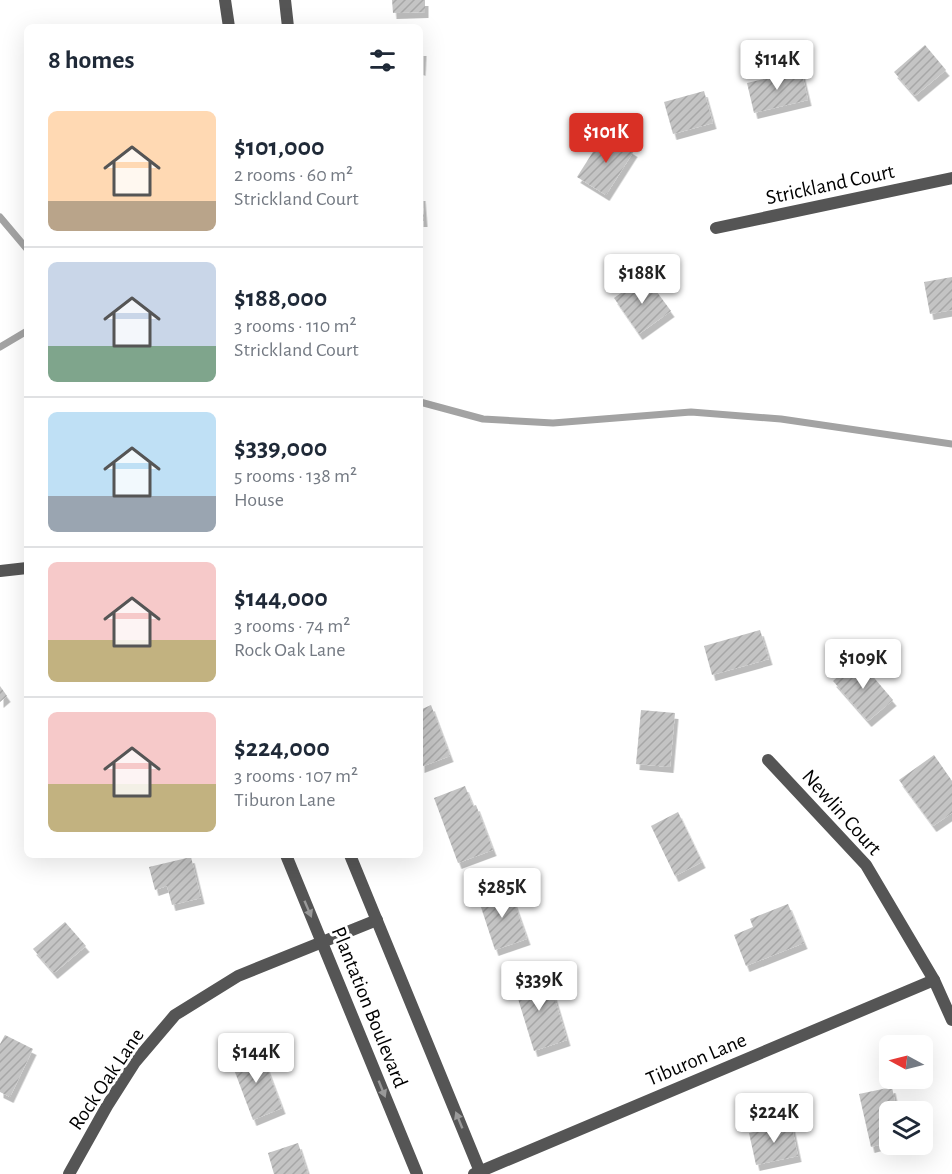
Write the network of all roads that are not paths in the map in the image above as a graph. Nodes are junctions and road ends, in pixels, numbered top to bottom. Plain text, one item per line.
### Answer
1 (225, 0) edge
2 (285, 0) edge
3 (228, 24) edge
4 (288, 24) edge
5 (952, 178) edge
6 (716, 228) dead end
7 (24, 568) edge
8 (0, 571) edge
9 (768, 760) dead end
10 (287, 858) edge
11 (351, 858) edge
12 (377, 920) junction
13 (322, 943) junction
14 (934, 980) junction
15 (952, 1020) edge
16 (478, 1173) edge
17 (69, 1174) edge
18 (417, 1174) edge

1 - 3 street
2 - 4 street
5 - 6 street, Strickland Court
7 - 8 street
9 - 14 street, Newlin Court
10 -> 13 street, Plantation Boulevard
11 - 12 street, Plantation Boulevard
12 - 13 street, Rock Oak Lane
16 -> 12 street, Plantation Boulevard
13 - 17 street, Rock Oak Lane
13 -> 18 street, Plantation Boulevard
14 - 15 street, Newlin Court
14 - 16 street, Tiburon Lane

